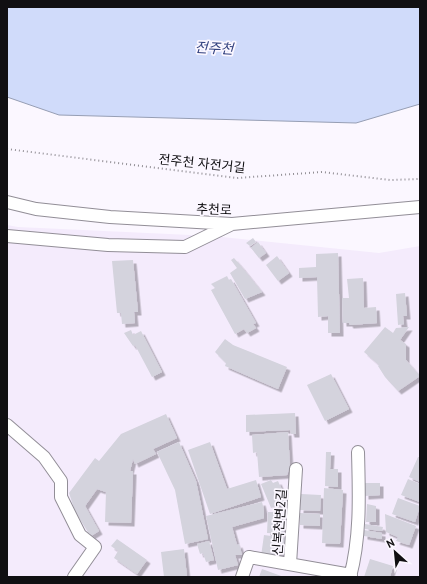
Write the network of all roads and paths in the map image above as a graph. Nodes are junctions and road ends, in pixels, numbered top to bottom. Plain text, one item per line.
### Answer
1 (7, 149) edge
2 (420, 179) edge
3 (7, 202) edge
4 (420, 207) edge
5 (232, 224) junction
6 (7, 236) edge
7 (7, 425) edge
8 (358, 452) dead end
9 (296, 469) dead end
10 (290, 564) junction
11 (350, 576) edge
12 (74, 577) edge
13 (242, 577) edge

1 - 2 path, 전주천 자전거길
3 - 5 street, 추천로
4 - 5 street, 추천로
5 - 6 street
7 - 12 street
8 - 11 street, 신복천변2길
9 - 10 street, 신복천변2길
10 - 11 street, 신복천변2길
10 - 13 street

